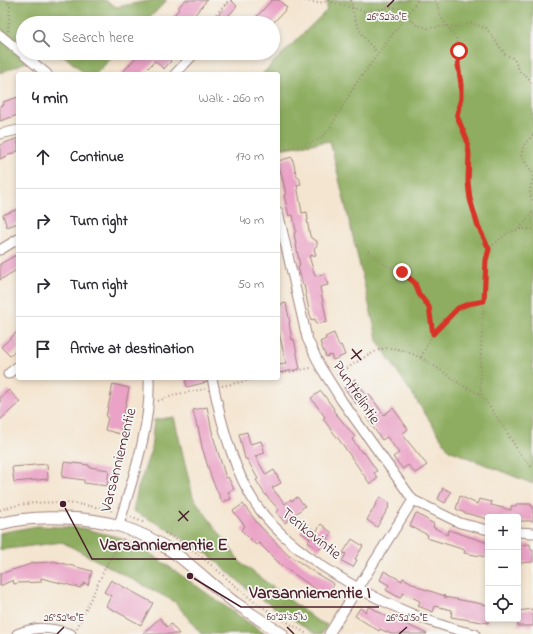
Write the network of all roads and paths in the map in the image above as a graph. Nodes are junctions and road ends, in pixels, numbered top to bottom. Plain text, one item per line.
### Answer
1 (8, 0) edge
2 (229, 0) edge
3 (301, 0) edge
4 (351, 0) edge
5 (418, 0) edge
6 (435, 0) edge
7 (352, 8) junction
8 (214, 16) edge
9 (406, 16) junction
10 (448, 26) junction
11 (3, 38) edge
12 (16, 48) edge
13 (378, 53) junction
14 (30, 60) edge
15 (188, 60) edge
16 (46, 72) edge
17 (177, 72) edge
18 (533, 85) edge
19 (16, 130) edge
20 (0, 134) edge
21 (533, 135) edge
22 (280, 151) edge
23 (533, 175) edge
24 (533, 201) edge
25 (533, 211) edge
26 (280, 221) edge
27 (519, 229) junction
28 (533, 229) edge
29 (16, 240) edge
30 (489, 249) junction
31 (0, 250) edge
32 (368, 251) dead end
33 (484, 301) junction
34 (433, 334) junction
35 (421, 358) junction
36 (320, 366) junction
37 (16, 368) edge
38 (8, 374) dead end
39 (280, 374) edge
40 (149, 380) edge
41 (241, 380) edge
42 (329, 380) junction
43 (213, 383) edge
44 (481, 395) junction
45 (148, 412) junction
46 (533, 469) edge
47 (413, 500) junction
48 (0, 524) edge
49 (119, 525) junction
50 (131, 529) junction
51 (485, 529) edge
52 (521, 532) edge
53 (533, 533) edge
54 (359, 587) junction
55 (17, 634) edge
56 (71, 634) edge
57 (74, 634) edge
58 (282, 634) edge
59 (329, 634) edge
60 (475, 634) edge

1 - 11 path
2 - 8 path
3 - 7 path
4 - 7 path
5 - 9 path
6 - 10 path
7 - 9 path
7 - 13 path
9 - 10 path
9 - 13 path
10 - 18 path
10 - 30 path
11 - 12 street
13 - 22 path
14 - 16 street
15 - 17 street
19 - 20 street
21 - 23 path
23 - 24 path
25 - 27 path
26 - 36 street, Punttelintie
27 - 28 path
27 - 30 path
29 - 31 street
30 - 33 path
32 - 34 path
33 - 34 path
33 - 44 path
34 - 35 path
35 - 42 path
35 - 44 path
36 - 39 path
36 - 42 street, Punttelintie
37 - 38 street
40 - 45 street, Varsanniementie
41 - 43 path
42 - 47 street, Punttelintie
43 - 45 path
43 - 54 street, Terikovintie
44 - 46 path
45 - 49 street, Varsanniementie
47 - 51 street, Punttelintie
47 - 54 street
48 - 49 street
49 - 50 street
50 - 57 path
50 - 58 street
52 - 53 street
54 - 59 street
54 - 60 street, Terikovintie
55 - 56 street

